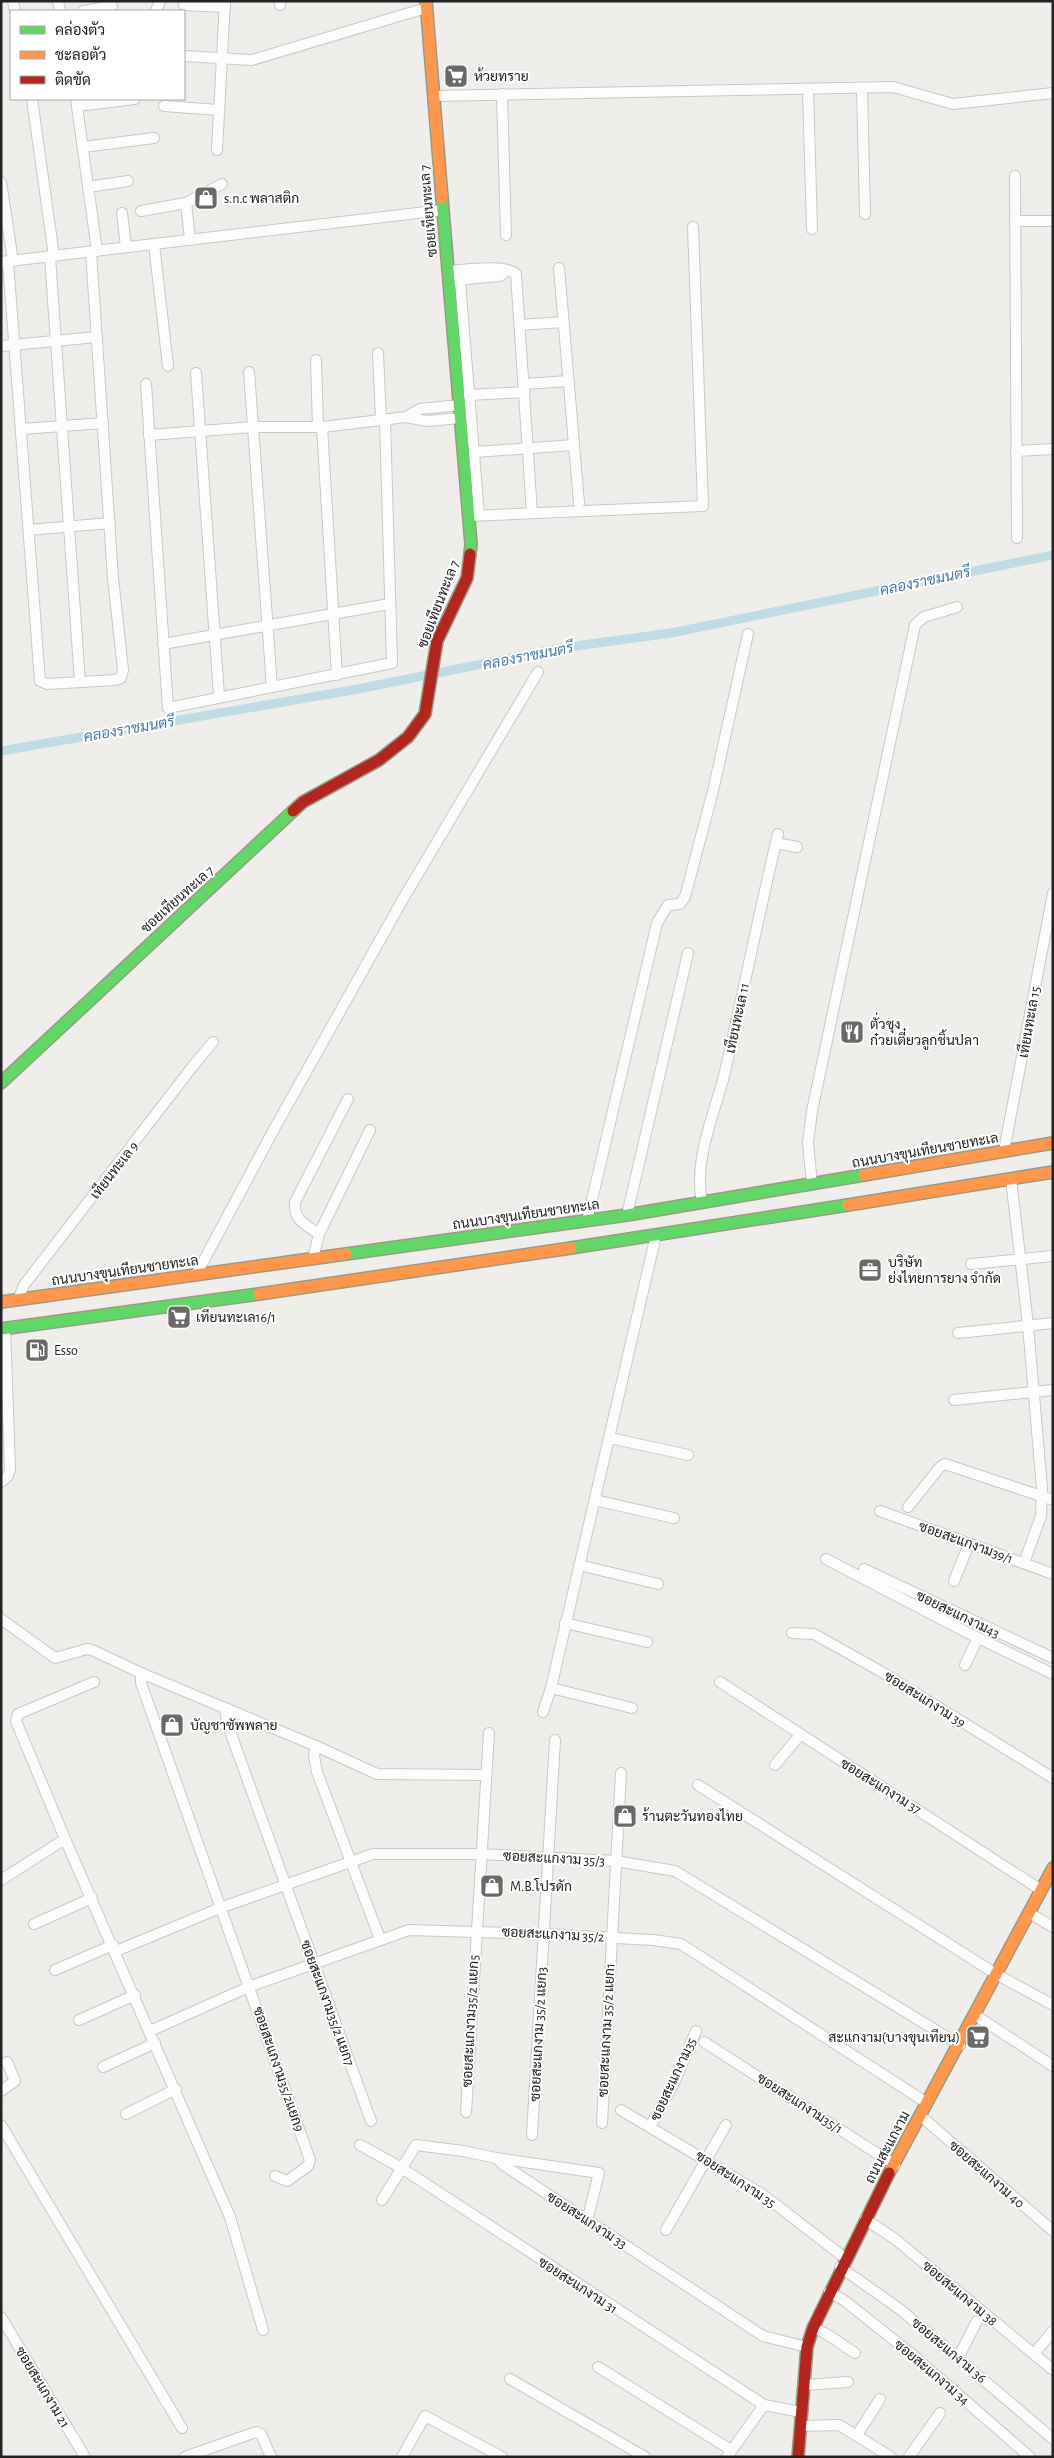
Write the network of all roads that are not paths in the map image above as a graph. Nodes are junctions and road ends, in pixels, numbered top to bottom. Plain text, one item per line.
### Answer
1 (225, 4) edge
2 (184, 5) dead end
3 (426, 5) edge
4 (112, 6) edge
5 (90, 10) edge
6 (185, 56) edge
7 (222, 59) junction
8 (808, 88) junction
9 (862, 88) junction
10 (1053, 93) edge
11 (502, 94) junction
12 (433, 96) junction
13 (32, 100) edge
14 (116, 100) edge
15 (77, 102) edge
16 (164, 106) dead end
17 (218, 110) junction
18 (154, 138) dead end
19 (83, 147) junction
20 (217, 150) dead end
21 (1015, 176) dead end
22 (1, 182) edge
23 (128, 182) dead end
24 (222, 184) dead end
25 (88, 187) junction
26 (2, 193) edge
27 (186, 203) junction
28 (443, 210) junction
29 (141, 211) dead end
30 (122, 213) dead end
31 (865, 214) dead end
32 (1015, 221) junction
33 (1053, 221) edge
34 (694, 227) dead end
35 (812, 228) dead end
36 (506, 235) dead end
37 (190, 239) junction
38 (154, 244) junction
39 (126, 247) junction
40 (94, 252) junction
41 (52, 256) junction
42 (7, 262) edge
43 (559, 268) dead end
44 (454, 275) junction
45 (563, 322) junction
46 (520, 325) junction
47 (97, 337) junction
48 (55, 340) junction
49 (14, 345) junction
50 (1, 346) edge
51 (378, 354) dead end
52 (316, 360) dead end
53 (168, 366) dead end
54 (249, 372) dead end
55 (196, 373) dead end
56 (568, 381) junction
57 (146, 384) dead end
58 (525, 388) junction
59 (469, 395) junction
60 (460, 405) junction
61 (406, 417) junction
62 (462, 418) junction
63 (383, 420) junction
64 (103, 423) junction
65 (60, 426) junction
66 (320, 426) junction
67 (254, 428) junction
68 (22, 429) junction
69 (200, 431) junction
70 (149, 434) junction
71 (574, 445) junction
72 (528, 447) junction
73 (1053, 449) edge
74 (1016, 451) junction
75 (475, 452) junction
76 (579, 503) dead end
77 (532, 513) junction
78 (474, 516) junction
79 (110, 523) junction
80 (69, 527) junction
81 (29, 530) junction
82 (1017, 538) dead end
83 (389, 604) junction
84 (957, 606) dead end
85 (333, 613) junction
86 (267, 625) junction
87 (748, 634) dead end
88 (214, 635) junction
89 (163, 644) junction
90 (538, 672) dead end
91 (337, 675) junction
92 (80, 682) junction
93 (272, 687) junction
94 (219, 696) junction
95 (797, 848) dead end
96 (1053, 893) edge
97 (688, 952) dead end
98 (214, 1042) dead end
99 (1, 1082) edge
100 (348, 1099) dead end
101 (370, 1130) dead end
102 (1053, 1143) edge
103 (1004, 1151) junction
104 (1053, 1172) edge
105 (1011, 1179) junction
106 (812, 1184) junction
107 (715, 1200) junction
108 (702, 1202) junction
109 (680, 1206) junction
110 (627, 1215) junction
111 (587, 1221) junction
112 (720, 1226) junction
113 (684, 1231) junction
114 (319, 1234) junction
115 (656, 1236) junction
116 (1053, 1256) edge
117 (313, 1259) junction
118 (1020, 1259) junction
119 (972, 1264) dead end
120 (196, 1275) junction
121 (18, 1300) junction
122 (1, 1302) edge
123 (1053, 1323) edge
124 (1028, 1326) junction
125 (3, 1328) edge
126 (958, 1333) dead end
127 (1053, 1390) edge
128 (1034, 1392) junction
129 (954, 1400) dead end
130 (610, 1438) junction
131 (688, 1456) dead end
132 (1053, 1461) edge
133 (1041, 1462) junction
134 (1, 1482) edge
135 (1042, 1496) junction
136 (595, 1500) junction
137 (1053, 1500) edge
138 (908, 1508) dead end
139 (880, 1511) dead end
140 (674, 1518) dead end
141 (969, 1544) junction
142 (826, 1559) dead end
143 (1024, 1563) junction
144 (579, 1565) junction
145 (864, 1568) dead end
146 (1053, 1574) edge
147 (954, 1582) dead end
148 (658, 1584) dead end
149 (1, 1619) edge
150 (565, 1623) junction
151 (792, 1633) dead end
152 (978, 1638) junction
153 (647, 1642) dead end
154 (1053, 1658) edge
155 (965, 1666) dead end
156 (142, 1674) junction
157 (1053, 1674) edge
158 (94, 1682) dead end
159 (720, 1682) dead end
160 (550, 1688) junction
161 (225, 1708) junction
162 (632, 1708) dead end
163 (543, 1712) dead end
164 (488, 1733) dead end
165 (800, 1735) junction
166 (555, 1740) dead end
167 (316, 1746) junction
168 (775, 1765) dead end
169 (621, 1772) dead end
170 (486, 1775) junction
171 (1053, 1778) edge
172 (698, 1785) dead end
173 (65, 1839) junction
174 (480, 1854) junction
175 (547, 1858) junction
176 (348, 1861) junction
177 (616, 1861) junction
178 (1053, 1868) edge
179 (1, 1880) edge
180 (284, 1885) junction
181 (1041, 1890) junction
182 (92, 1898) junction
183 (220, 1908) junction
184 (1029, 1913) junction
185 (34, 1924) dead end
186 (1053, 1927) edge
187 (475, 1931) junction
188 (544, 1934) junction
189 (611, 1937) junction
190 (380, 1939) junction
191 (114, 1948) junction
192 (314, 1964) junction
193 (55, 1970) dead end
194 (996, 1974) junction
195 (251, 1986) junction
196 (135, 1995) junction
197 (1053, 2005) edge
198 (975, 2015) junction
199 (79, 2020) dead end
200 (150, 2031) junction
201 (696, 2031) dead end
202 (704, 2042) dead end
203 (155, 2043) junction
204 (960, 2045) junction
205 (7, 2062) dead end
206 (103, 2066) dead end
207 (1053, 2066) edge
208 (176, 2089) junction
209 (1, 2091) edge
210 (927, 2103) junction
211 (621, 2110) dead end
212 (466, 2112) dead end
213 (126, 2114) dead end
214 (921, 2116) junction
215 (371, 2121) dead end
216 (602, 2122) dead end
217 (1, 2125) edge
218 (726, 2125) dead end
219 (650, 2127) junction
220 (532, 2135) dead end
221 (360, 2145) dead end
222 (496, 2158) junction
223 (706, 2159) junction
224 (895, 2165) junction
225 (400, 2167) junction
226 (275, 2176) dead end
227 (382, 2200) dead end
228 (865, 2219) junction
229 (588, 2221) junction
230 (666, 2230) dead end
231 (1053, 2231) edge
232 (843, 2263) junction
233 (829, 2292) junction
234 (1, 2317) edge
235 (977, 2322) dead end
236 (813, 2328) junction
237 (263, 2330) dead end
238 (1053, 2332) edge
239 (807, 2347) junction
240 (855, 2353) dead end
241 (1034, 2354) junction
242 (958, 2358) junction
243 (598, 2367) dead end
244 (1053, 2370) edge
245 (510, 2379) dead end
246 (848, 2382) dead end
247 (803, 2384) junction
248 (880, 2399) dead end
249 (764, 2405) junction
250 (801, 2412) junction
251 (940, 2413) dead end
252 (801, 2426) junction
253 (182, 2428) dead end
254 (858, 2435) junction
255 (1053, 2439) edge
256 (729, 2453) edge
257 (85, 2457) edge
258 (185, 2457) edge
259 (271, 2457) edge
260 (402, 2457) edge
261 (502, 2457) edge
262 (645, 2457) edge
263 (798, 2457) edge
264 (891, 2457) edge
265 (909, 2457) edge
266 (1030, 2457) edge

1 - 2 street
1 - 7 street
3 - 7 street
3 - 12 main road, ซอยเทียนทะเล 7
4 - 5 street
6 - 7 street
7 - 17 street
8 - 9 street
8 - 11 street
8 - 35 street
9 - 10 street
9 - 31 street
11 - 12 street
11 - 36 street
12 - 28 main road, ซอยเทียนทะเล 7
13 - 41 street
14 - 15 street
15 - 19 street
16 - 17 street
17 - 20 street
18 - 19 street
19 - 25 street
21 - 32 street
22 - 26 street
23 - 25 street
24 - 27 street
25 - 40 street
26 - 42 street
27 - 29 street
27 - 37 street
28 - 37 street
28 - 44 main road, ซอยเทียนทะเล 7
30 - 39 street
32 - 33 street
32 - 74 street
34 - 77 street
37 - 38 street
38 - 39 street
38 - 53 street
39 - 40 street
40 - 41 street
40 - 47 street
41 - 42 street
41 - 48 street
42 - 49 street
43 - 45 street
44 - 46 street
44 - 59 street
44 - 60 main road, ซอยเทียนทะเล 7
45 - 46 street
45 - 56 street
46 - 58 street
47 - 48 street
47 - 64 street
48 - 49 street
48 - 65 street
49 - 50 street
49 - 68 street
51 - 63 street
52 - 66 street
54 - 67 street
55 - 69 street
56 - 58 street
56 - 71 street
57 - 70 street
58 - 59 street
58 - 72 street
59 - 75 street
60 - 61 street
60 - 62 main road, ซอยเทียนทะเล 7
61 - 62 street
61 - 63 street
62 - 78 main road, ซอยเทียนทะเล 7
63 - 66 street
63 - 83 street
64 - 65 street
64 - 79 street
65 - 68 street
65 - 80 street
66 - 67 street
66 - 85 street
67 - 69 street
67 - 86 street
68 - 81 street
69 - 70 street
69 - 88 street
70 - 89 street
71 - 72 street
71 - 76 street
72 - 75 street
72 - 77 street
73 - 74 street
74 - 82 street
75 - 78 street
77 - 78 street
78 - 99 main road, ซอยเทียนทะเล 7
79 - 80 street
79 - 92 street
80 - 81 street
80 - 92 street
81 - 92 street
83 - 85 street
83 - 91 street
84 - 106 street
85 - 86 street
85 - 91 street
86 - 88 street
86 - 93 street
87 - 111 street
88 - 89 street
88 - 94 street
89 - 94 street
90 - 120 street
91 - 93 street
93 - 94 street
95 - 108 street, เทียนทะเล 11
96 - 103 street, เทียนทะเล 15
97 - 110 street
98 - 121 street, เทียนทะเล 9
100 - 114 street
101 - 114 street
102 - 103 main road, ถนนบางขุนเทียนชายทะเล
103 - 106 main road, ถนนบางขุนเทียนชายทะเล
104 - 105 main road
105 - 112 main road
105 - 118 street
106 - 107 main road, ถนนบางขุนเทียนชายทะเล
107 - 108 main road, ถนนบางขุนเทียนชายทะเล
107 - 112 main road
108 - 109 main road, ถนนบางขุนเทียนชายทะเล
109 - 110 main road, ถนนบางขุนเทียนชายทะเล
109 - 113 main road
110 - 111 main road, ถนนบางขุนเทียนชายทะเล
111 - 117 main road, ถนนบางขุนเทียนชายทะเล
112 - 113 main road
113 - 115 main road
114 - 117 street
115 - 125 main road
115 - 130 street
116 - 118 street
117 - 120 main road, ถนนบางขุนเทียนชายทะเล
118 - 119 street
118 - 124 street
120 - 121 main road, ถนนบางขุนเทียนชายทะเล
121 - 122 main road, ถนนบางขุนเทียนชายทะเล
123 - 124 street
124 - 126 street
124 - 128 street
125 - 134 street
127 - 128 street
128 - 129 street
128 - 133 street
130 - 131 street
130 - 136 street
132 - 133 street
133 - 135 street
135 - 137 street
135 - 138 street
135 - 143 street
136 - 140 street
136 - 144 street
139 - 141 street, ซอยสะแกงาม39/1
141 - 143 street, ซอยสะแกงาม39/1
141 - 147 street
142 - 152 street
143 - 146 street, ซอยสะแกงาม39/1
144 - 148 street
144 - 150 street
145 - 154 street, ซอยสะแกงาม43
149 - 156 street
150 - 153 street
150 - 160 street
151 - 171 street, ซอยสะแกงาม 39
152 - 155 street
152 - 157 street
156 - 161 street
156 - 183 street, ซอยสะแกงาม35/2แยก9
158 - 173 street
159 - 165 street, ซอยสะแกงาม 37
160 - 162 street
160 - 163 street
161 - 167 street
161 - 180 street, ซอยสะแกงาม35/2 แยก7
164 - 170 street, ซอยสะแกงาม35/2 แยก5
165 - 168 street
165 - 181 street, ซอยสะแกงาม 37
166 - 175 street, ซอยสะแกงาม 35/2 แยก3
167 - 170 street
167 - 176 street
169 - 177 street, ซอยสะแกงาม 35/2 แยก1
170 - 174 street, ซอยสะแกงาม35/2 แยก5
172 - 194 street
173 - 179 street
173 - 182 street
174 - 175 street, ซอยสะแกงาม 35/3
174 - 176 street, ซอยสะแกงาม 35/3
174 - 187 street, ซอยสะแกงาม35/2 แยก5
175 - 177 street, ซอยสะแกงาม 35/3
175 - 188 street, ซอยสะแกงาม 35/2 แยก3
176 - 180 street, ซอยสะแกงาม 35/3
176 - 190 street
177 - 189 street, ซอยสะแกงาม 35/2 แยก1
177 - 204 street, ซอยสะแกงาม 35/3
178 - 181 main road, ถนนสะแกงาม
180 - 183 street, ซอยสะแกงาม 35/3
180 - 192 street, ซอยสะแกงาม35/2 แยก7
181 - 184 main road, ถนนสะแกงาม
182 - 185 street
182 - 191 street
183 - 191 street, ซอยสะแกงาม 35/3
183 - 195 street, ซอยสะแกงาม35/2แยก9
184 - 186 street
184 - 194 main road, ถนนสะแกงาม
187 - 188 street, ซอยสะแกงาม 35/2
187 - 190 street, ซอยสะแกงาม 35/2
187 - 212 street, ซอยสะแกงาม35/2 แยก5
188 - 189 street, ซอยสะแกงาม 35/2
188 - 220 street, ซอยสะแกงาม 35/2 แยก3
189 - 210 street, ซอยสะแกงาม 35/2
189 - 216 street, ซอยสะแกงาม 35/2 แยก1
190 - 192 street, ซอยสะแกงาม 35/2
191 - 193 street, ซอยสะแกงาม 35/3
191 - 196 street
192 - 195 street, ซอยสะแกงาม 35/2
192 - 215 street, ซอยสะแกงาม35/2 แยก7
194 - 197 street
194 - 198 main road, ถนนสะแกงาม
195 - 200 street, ซอยสะแกงาม 35/2
195 - 226 street, ซอยสะแกงาม35/2แยก9
196 - 199 street
196 - 200 street
198 - 204 main road, ถนนสะแกงาม
198 - 207 street
200 - 203 street
201 - 219 street, ซอยสะแกงาม35
202 - 224 street, ซอยสะแกงาม35/1
203 - 206 street
203 - 208 street
204 - 210 main road, ถนนสะแกงาม
205 - 209 street
208 - 213 street
208 - 237 street
210 - 214 main road, ถนนสะแกงาม
211 - 219 street, ซอยสะแกงาม 35
214 - 224 main road, ถนนสะแกงาม
214 - 231 street, ซอยสะแกงาม 40
217 - 253 street
218 - 223 street
219 - 223 street, ซอยสะแกงาม 35
221 - 225 street, ซอยสะแกงาม 31
222 - 225 street, ซอยสะแกงาม 33
222 - 229 street, ซอยสะแกงาม 33
222 - 229 street
223 - 230 street
223 - 232 street, ซอยสะแกงาม 35
224 - 228 main road, ถนนสะแกงาม
225 - 227 street, ซอยสะแกงาม 33
225 - 249 street, ซอยสะแกงาม 31
228 - 232 main road, ถนนสะแกงาม
228 - 241 street, ซอยสะแกงาม 38
229 - 239 street, ซอยสะแกงาม 33
232 - 233 main road, ถนนสะแกงาม
232 - 242 street, ซอยสะแกงาม 36
233 - 236 main road, ถนนสะแกงาม
233 - 266 street, ซอยสะแกงาม 34
234 - 257 street, ซอยสะแกงาม 21
235 - 242 street
236 - 239 main road, ถนนสะแกงาม
236 - 240 street
238 - 241 street
239 - 247 main road, ถนนสะแกงาม
241 - 244 street, ซอยสะแกงาม 38
242 - 255 street, ซอยสะแกงาม 36
243 - 256 street
245 - 262 street
246 - 247 street
247 - 250 main road, ถนนสะแกงาม
248 - 254 street
249 - 250 street, ซอยสะแกงาม 31
249 - 256 street
250 - 252 main road, ถนนสะแกงาม
251 - 265 street
252 - 254 street
252 - 263 main road, ถนนสะแกงาม
254 - 264 street
258 - 259 street
260 - 261 street

